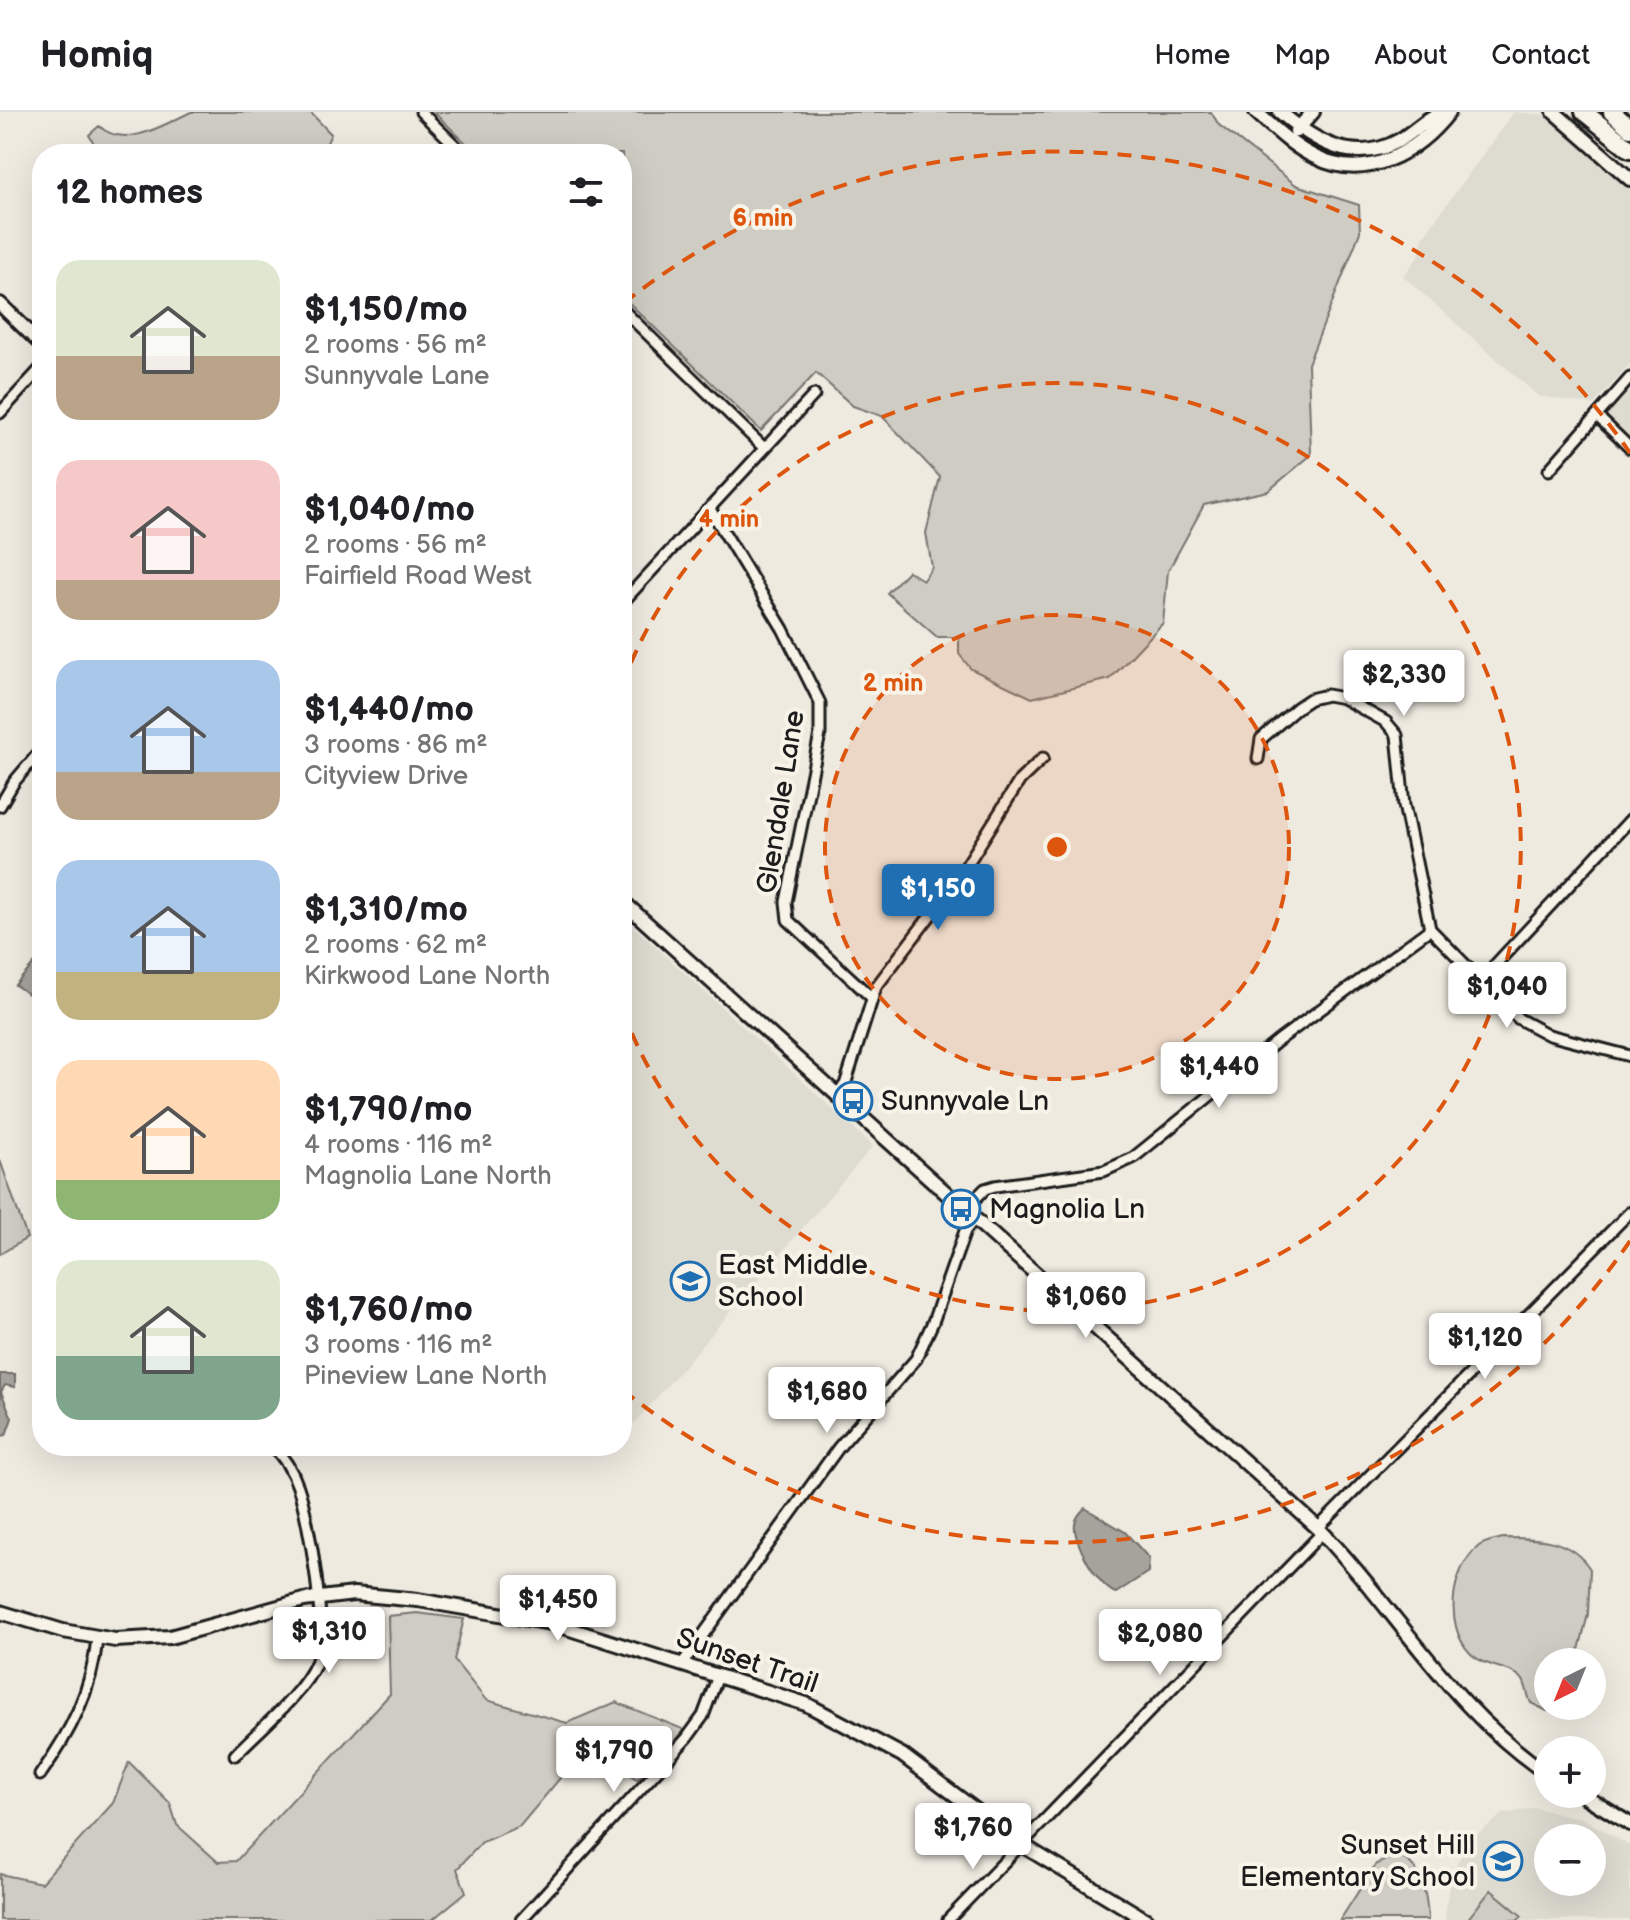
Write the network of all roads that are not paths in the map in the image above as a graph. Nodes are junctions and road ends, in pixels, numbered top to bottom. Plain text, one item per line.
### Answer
1 (421, 112) edge
2 (1256, 112) edge
3 (1313, 112) edge
4 (1442, 112) edge
5 (1449, 112) edge
6 (1554, 112) edge
7 (1584, 112) edge
8 (1612, 112) edge
9 (1284, 113) edge
10 (1272, 126) junction
11 (1299, 128) junction
12 (1630, 128) edge
13 (1289, 140) junction
14 (454, 144) edge
15 (1630, 149) edge
16 (1630, 179) edge
17 (0, 304) edge
18 (632, 319) edge
19 (32, 335) edge
20 (32, 378) edge
21 (1630, 378) edge
22 (814, 395) dead end
23 (0, 413) edge
24 (1597, 416) junction
25 (764, 448) junction
26 (1630, 448) edge
27 (1549, 470) dead end
28 (710, 509) junction
29 (632, 592) edge
30 (1043, 758) dead end
31 (1258, 759) dead end
32 (32, 761) edge
33 (0, 806) edge
34 (1630, 820) edge
35 (632, 910) edge
36 (1430, 929) junction
37 (1480, 981) junction
38 (872, 998) junction
39 (1630, 1056) edge
40 (836, 1094) junction
41 (965, 1209) junction
42 (1630, 1212) edge
43 (975, 1218) junction
44 (280, 1456) edge
45 (1320, 1530) junction
46 (317, 1598) junction
47 (0, 1612) edge
48 (97, 1639) junction
49 (682, 1664) junction
50 (718, 1676) junction
51 (235, 1755) dead end
52 (1534, 1764) edge
53 (40, 1775) dead end
54 (1604, 1808) edge
55 (1630, 1824) edge
56 (1022, 1845) junction
57 (521, 1920) edge
58 (948, 1920) edge
59 (1146, 1920) edge

1 - 14 street
2 - 10 street
3 - 11 street
4 - 11 street
5 - 13 street
6 - 16 street
7 - 15 highway
8 - 12 highway
9 - 10 street
9 - 11 street
10 - 13 street
11 - 13 street
17 - 19 street
18 - 25 street
20 - 23 street
21 - 24 street
22 - 25 street
24 - 26 street
24 - 27 street
25 - 28 street
28 - 29 street
28 - 38 street, Glendale Lane
30 - 38 street
31 - 36 street
32 - 33 street
34 - 37 street
35 - 40 street
36 - 37 street
36 - 41 street
37 - 39 street
38 - 40 street
40 - 41 street
41 - 43 street
42 - 45 street
43 - 45 street
43 - 49 street
44 - 46 street
45 - 52 street
45 - 56 street
46 - 48 street, Sunset Trail
46 - 49 street, Sunset Trail
46 - 51 street
47 - 48 street, Sunset Trail
48 - 53 street
49 - 50 street, Sunset Trail
50 - 56 street, Sunset Trail
50 - 57 street
54 - 55 street
56 - 58 street
56 - 59 street, Sunset Trail

